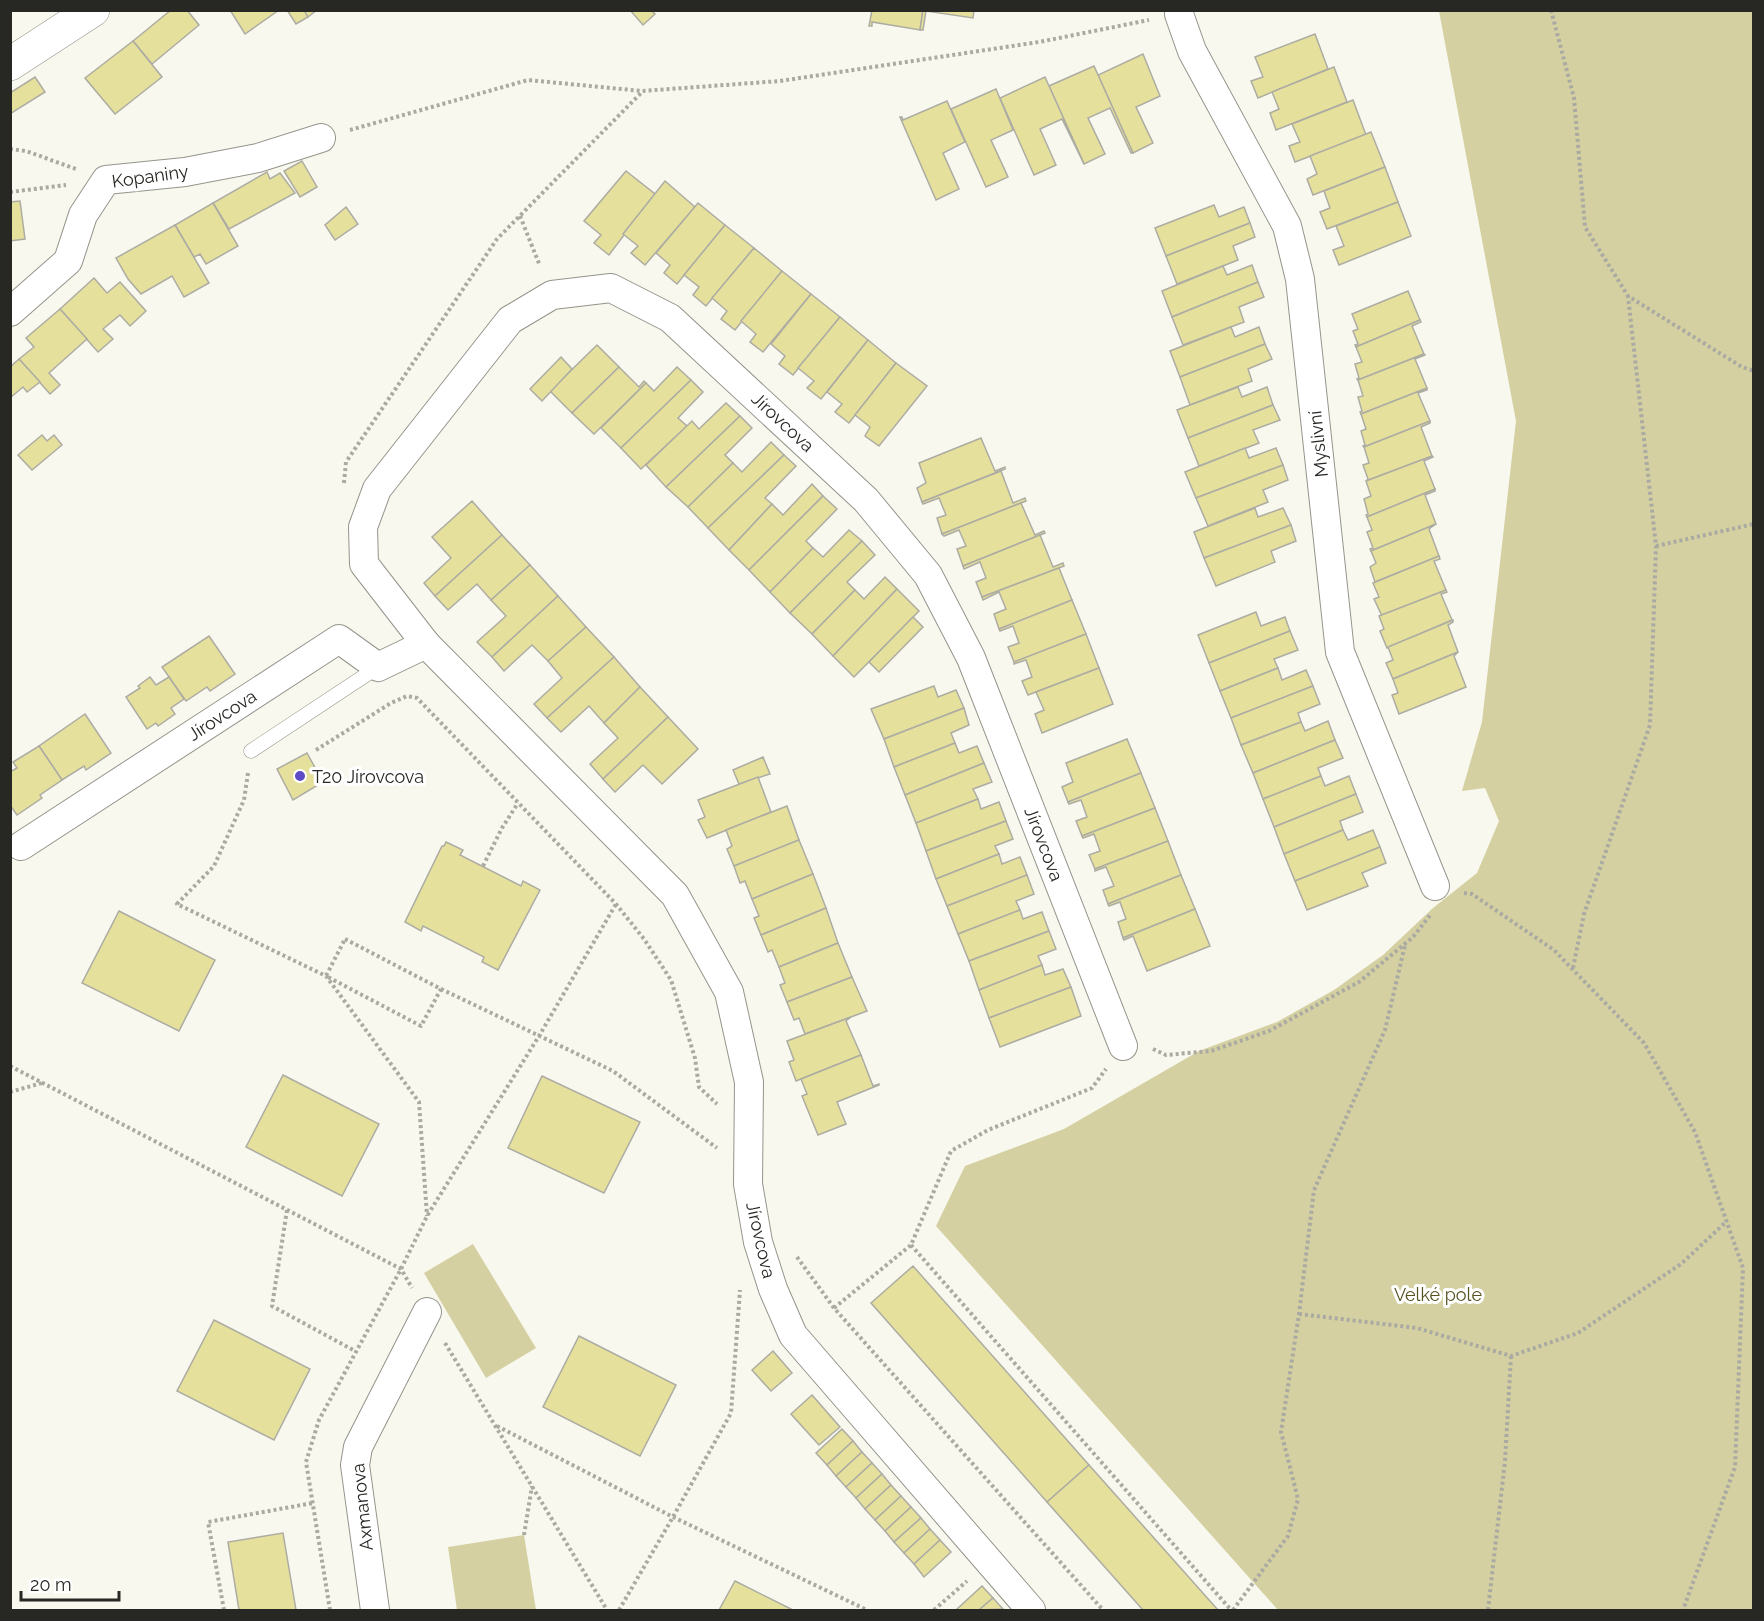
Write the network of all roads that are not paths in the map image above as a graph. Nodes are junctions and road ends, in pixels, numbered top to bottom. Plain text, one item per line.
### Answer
1 (93, 10) edge
2 (1179, 12) edge
3 (10, 64) edge
4 (321, 138) road end
5 (10, 312) edge
6 (426, 644) junction
7 (378, 667) junction
8 (251, 751) road end
9 (21, 846) dead end
10 (1434, 898) road end
11 (1123, 1046) road end
12 (427, 1312) road end
13 (375, 1611) edge
14 (1031, 1611) edge

1 - 3 street
2 - 10 street, Myslivní
4 - 5 street, Kopaniny
6 - 7 street
6 - 11 street, Jírovcova
6 - 14 street, Jírovcova
7 - 8 lane
7 - 9 street, Jírovcova
12 - 13 street, Axmanova

